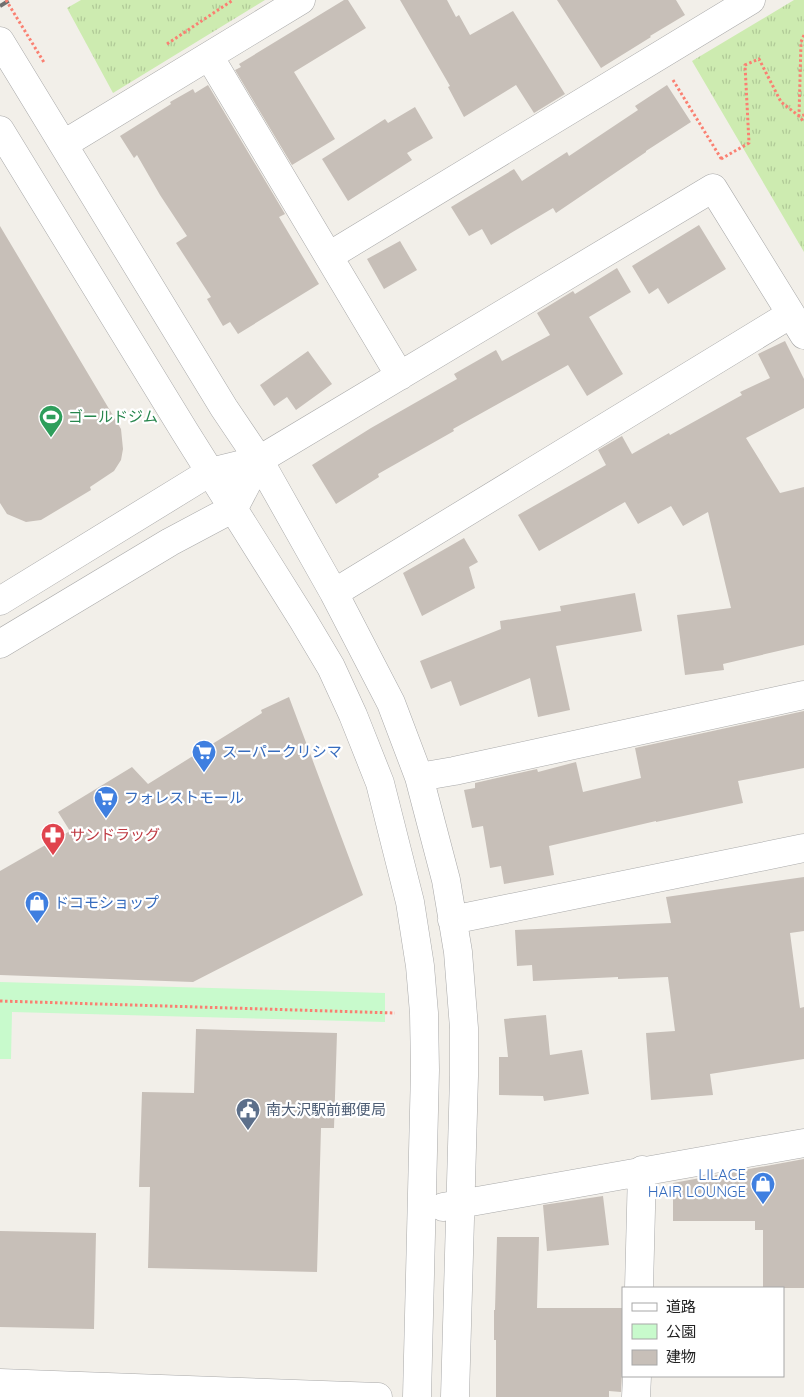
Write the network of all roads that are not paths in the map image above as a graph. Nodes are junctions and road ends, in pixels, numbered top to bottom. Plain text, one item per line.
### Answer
1 (301, 0) edge
2 (751, 0) edge
3 (0, 41) edge
4 (209, 56) junction
5 (0, 130) edge
6 (64, 144) junction
7 (329, 256) junction
8 (798, 324) edge
9 (400, 376) junction
10 (259, 460) junction
11 (210, 472) junction
12 (234, 508) junction
13 (334, 593) junction
14 (0, 601) edge
15 (0, 644) edge
16 (804, 695) edge
17 (419, 777) junction
18 (804, 848) edge
19 (452, 920) junction
20 (804, 1143) edge
21 (642, 1170) junction
22 (461, 1204) junction
23 (422, 1210) junction
24 (639, 1287) edge
25 (637, 1377) edge
26 (0, 1383) edge
27 (32, 1390) edge
28 (378, 1397) edge
29 (417, 1397) edge
30 (455, 1397) edge
31 (636, 1397) edge

1 - 4 street
2 - 7 street
3 - 6 street
4 - 6 street
4 - 7 street
5 - 11 street
6 - 10 street
7 - 9 street
8 - 9 street
8 - 13 street
9 - 10 street
10 - 11 street
10 - 12 street
10 - 13 street
11 - 12 street
11 - 14 street
12 - 15 street
12 - 23 street
13 - 17 street
16 - 17 street
17 - 19 street
18 - 19 street
19 - 22 street
20 - 21 street
21 - 22 street
21 - 24 street
22 - 23 street
22 - 30 street
23 - 29 street
25 - 31 street
26 - 27 street
27 - 28 street

